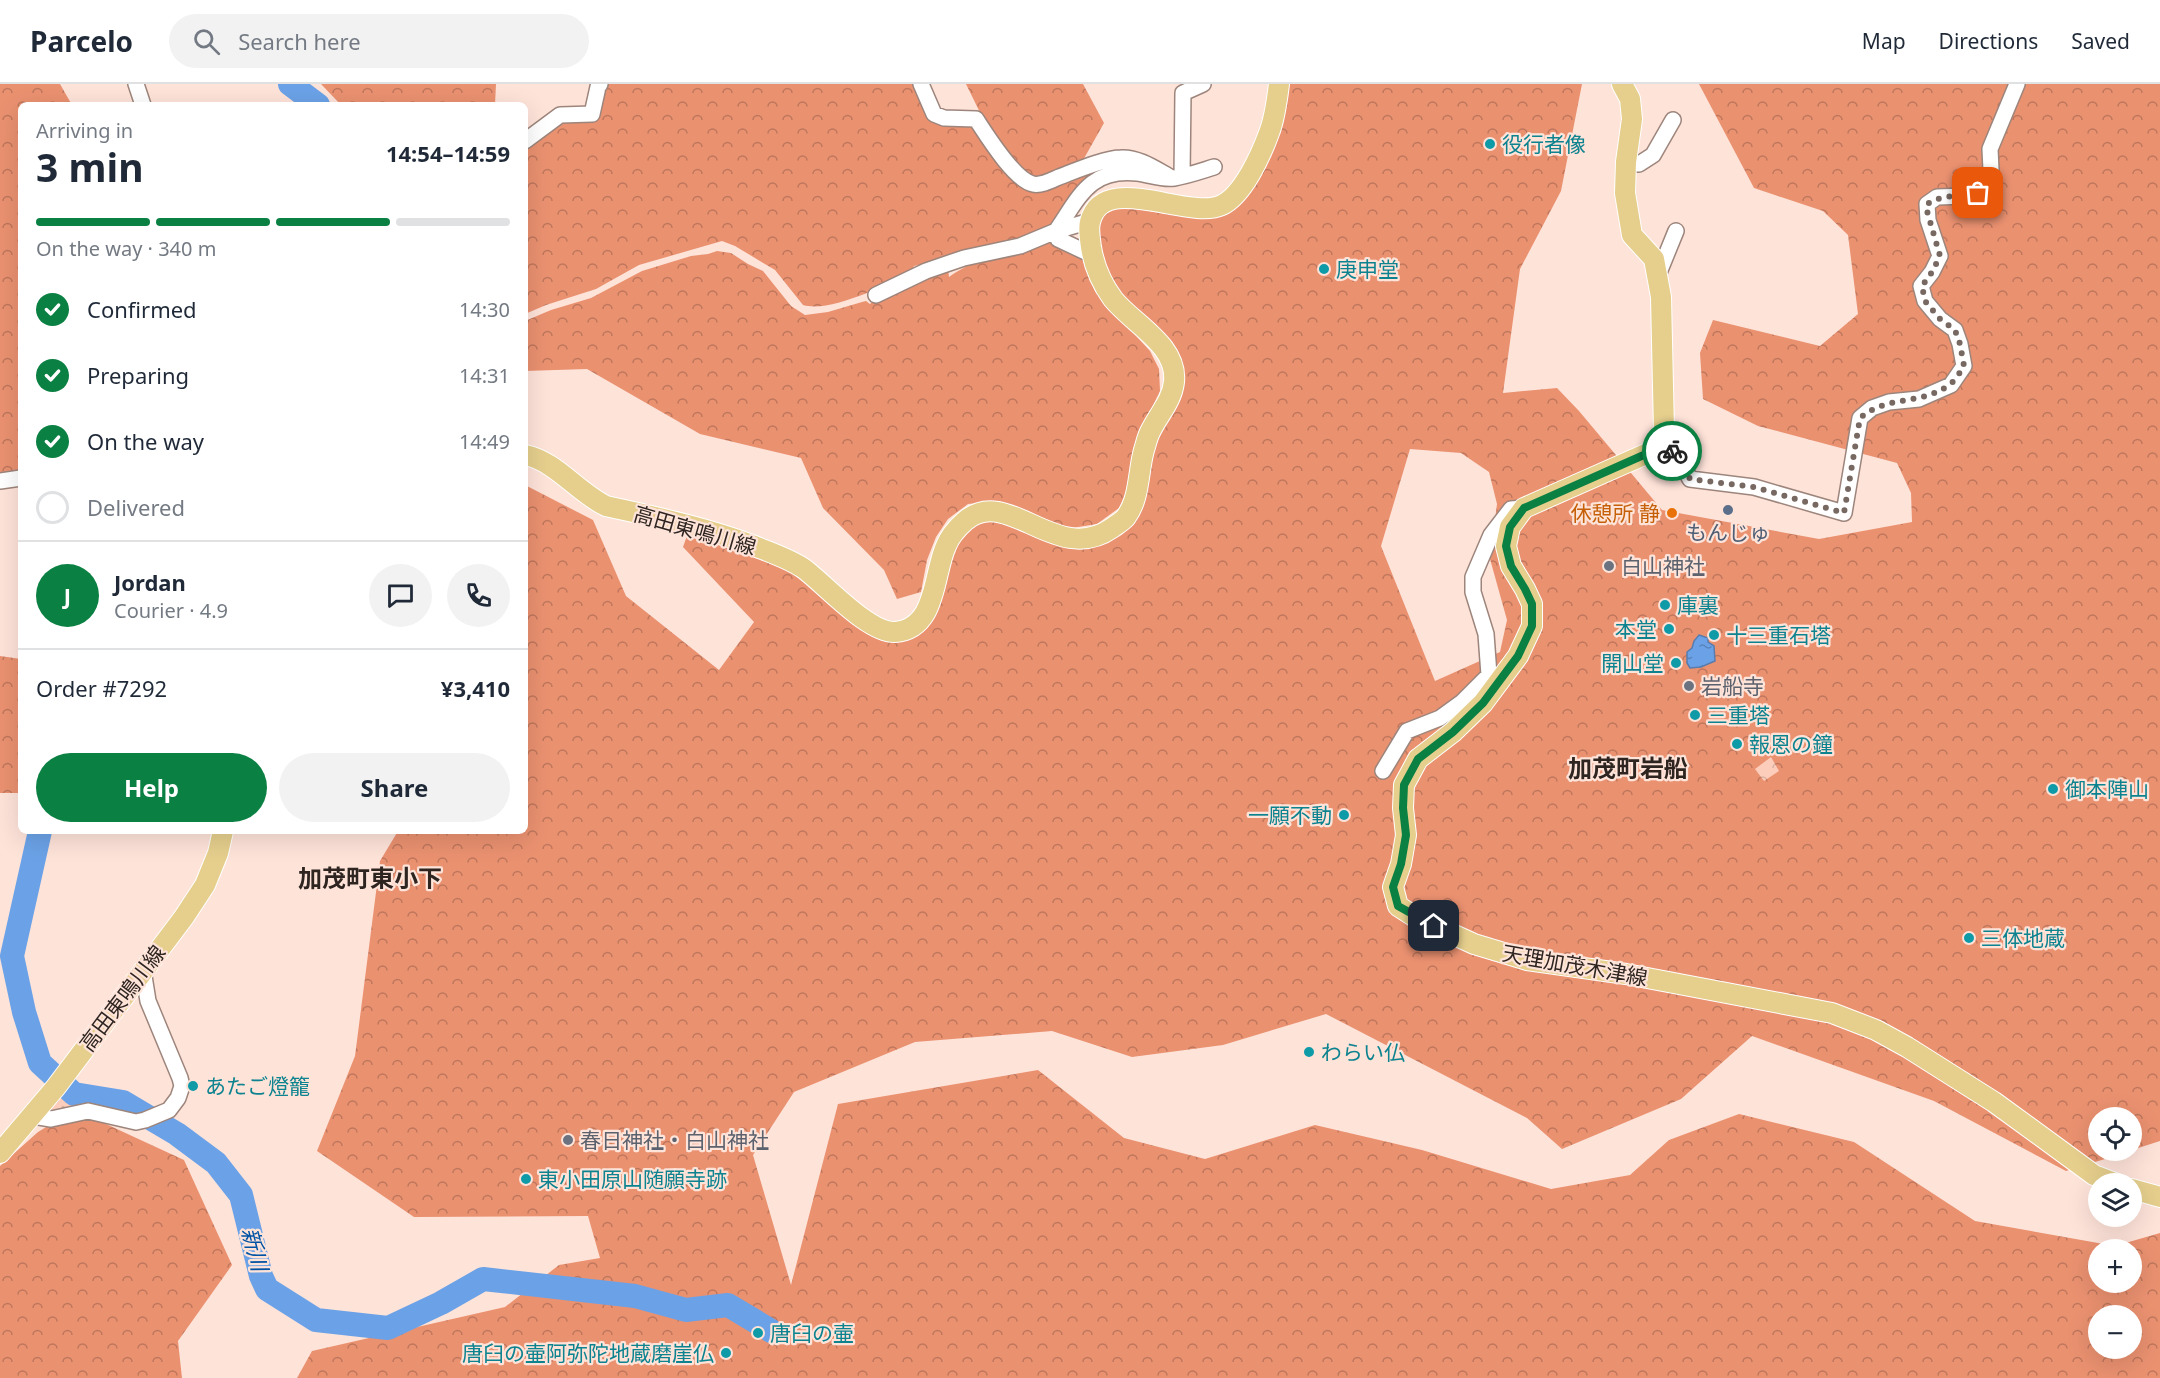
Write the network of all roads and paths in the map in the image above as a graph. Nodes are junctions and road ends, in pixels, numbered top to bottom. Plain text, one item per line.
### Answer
1 (136, 84) edge
2 (600, 84) edge
3 (921, 84) edge
4 (1203, 84) edge
5 (1279, 84) edge
6 (1622, 84) edge
7 (2017, 84) edge
8 (1179, 89) edge
9 (141, 102) edge
10 (1673, 120) dead end
11 (528, 139) edge
12 (1626, 162) junction
13 (1214, 167) dead end
14 (1177, 177) junction
15 (1090, 220) junction
16 (1056, 231) junction
17 (1676, 231) dead end
18 (1092, 255) junction
19 (1658, 275) junction
20 (876, 295) dead end
21 (1662, 441) junction
22 (528, 456) edge
23 (18, 478) edge
24 (0, 481) edge
25 (1524, 508) junction
26 (1383, 771) dead end
27 (222, 834) edge
28 (143, 970) junction
29 (33, 1116) junction
30 (0, 1153) edge
31 (2091, 1173) edge
32 (2142, 1192) edge
33 (2160, 1197) edge

1 - 9 street
2 - 11 street
3 - 14 street
4 - 8 street
5 - 15 main road
6 - 12 main road
7 - 21 street
8 - 14 street
10 - 12 street
12 - 19 main road
13 - 14 street
14 - 16 street
15 - 16 street
15 - 18 main road, 高田東鳴川線
16 - 18 street
16 - 20 street
17 - 19 street
18 - 22 main road, 高田東鳴川線
19 - 21 main road
21 - 25 main road
23 - 24 street
25 - 26 street
25 - 31 main road, 天理加茂木津線
27 - 28 main road, 高田東鳴川線
28 - 29 main road, 高田東鳴川線
28 - 29 street
29 - 30 main road, 高田東鳴川線
32 - 33 main road

